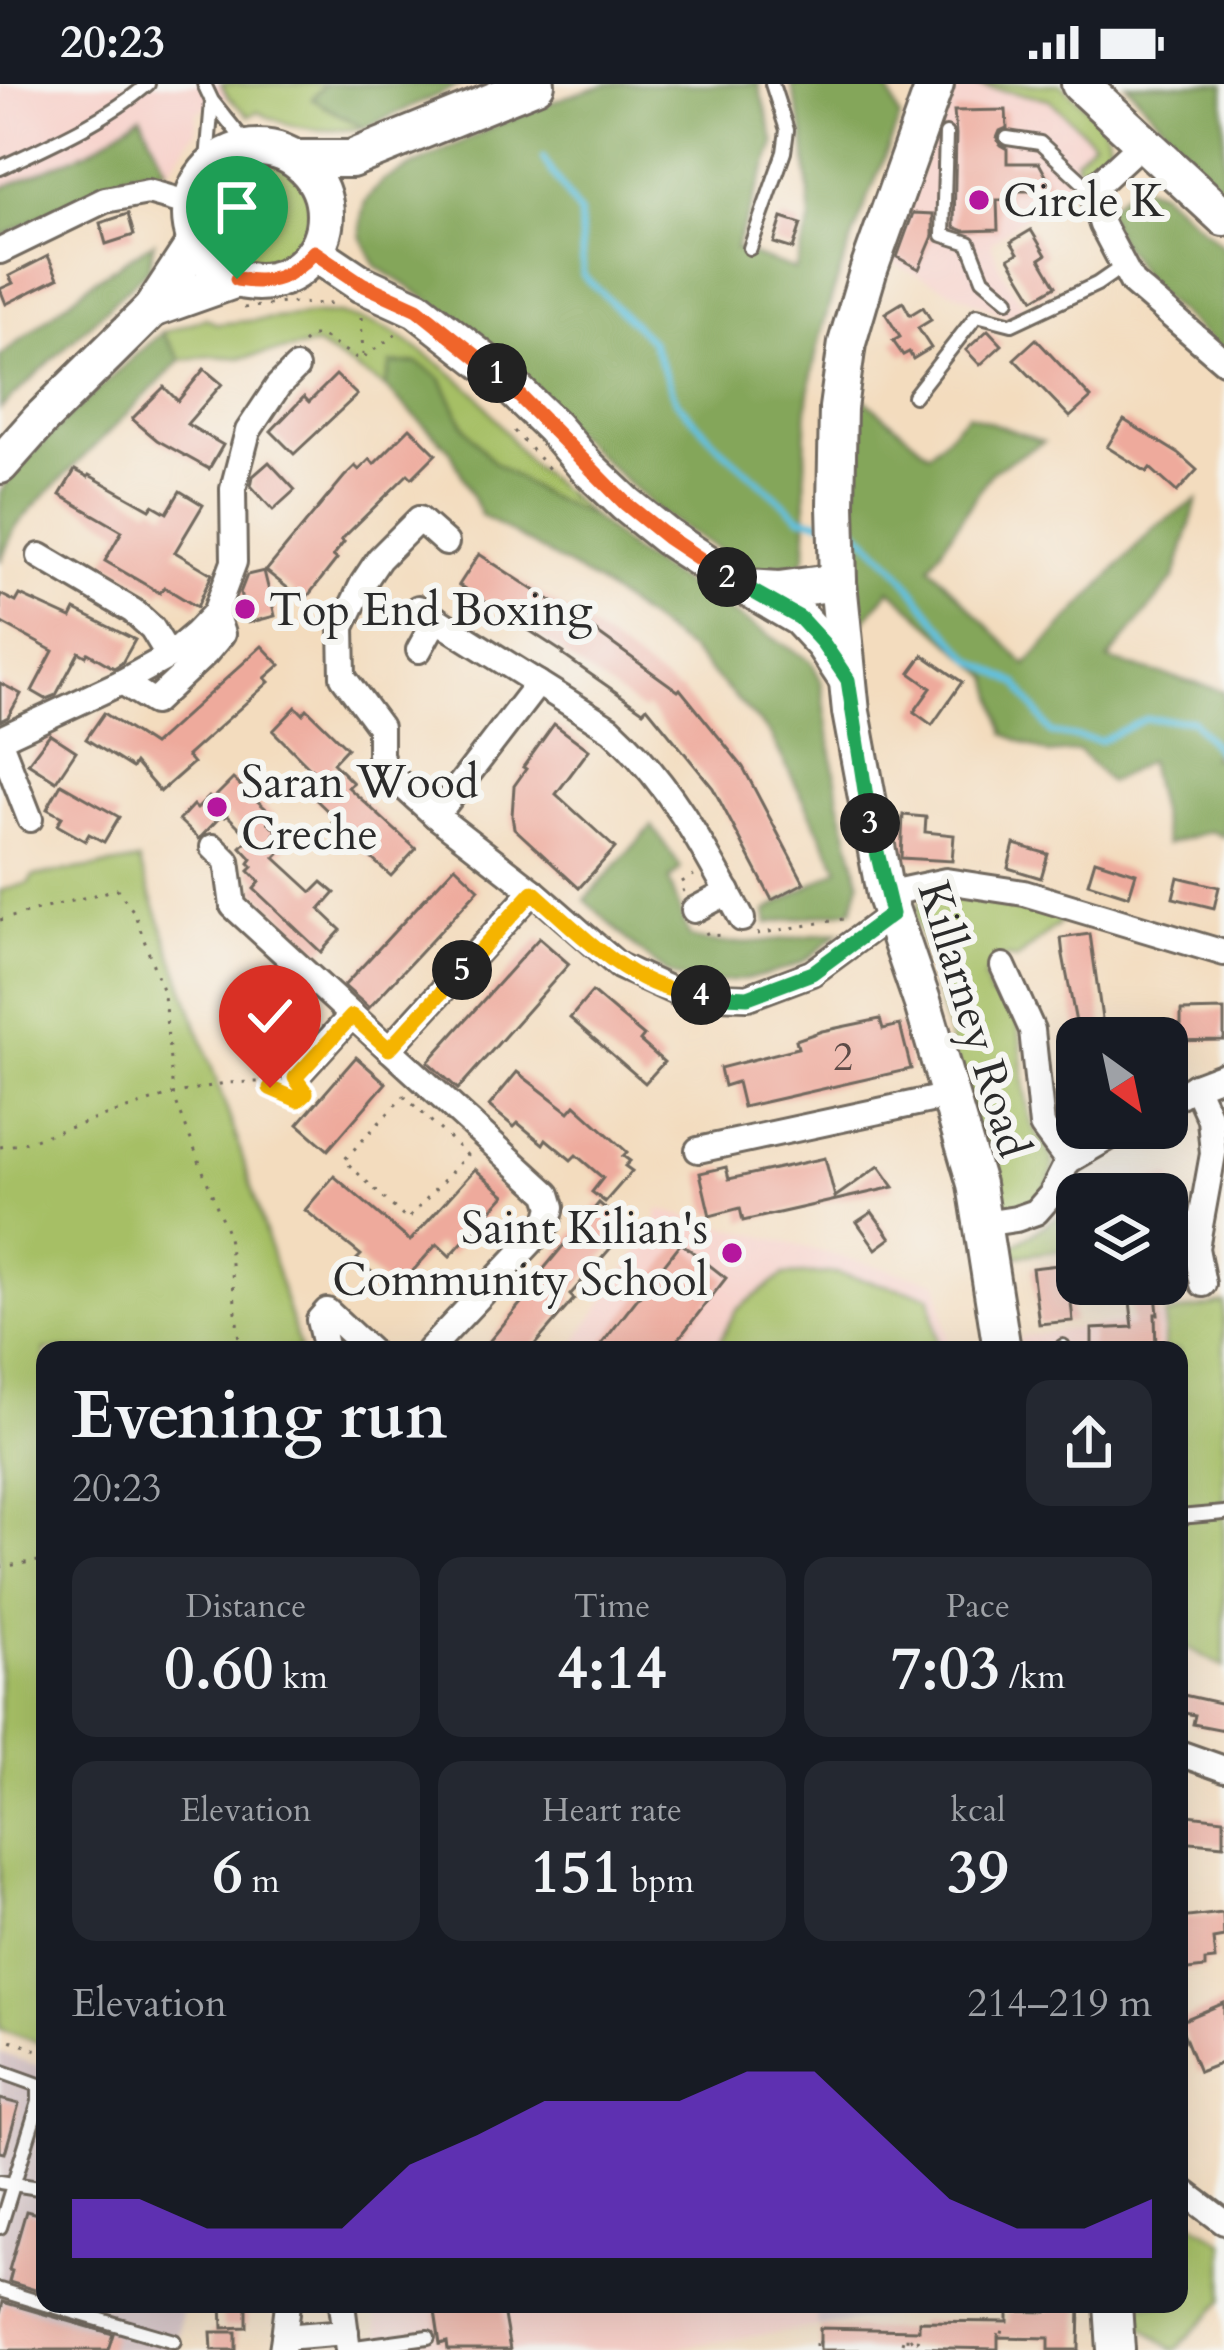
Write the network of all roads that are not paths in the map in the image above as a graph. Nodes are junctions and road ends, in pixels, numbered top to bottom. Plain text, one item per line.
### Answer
1 (148, 84) edge
2 (204, 84) edge
3 (536, 84) edge
4 (772, 84) edge
5 (935, 84) edge
6 (1080, 84) edge
7 (1107, 84) edge
8 (212, 101) junction
9 (940, 133) junction
10 (1007, 138) dead end
11 (1143, 142) junction
12 (391, 145) junction
13 (250, 148) junction
14 (297, 160) junction
15 (0, 168) edge
16 (198, 188) junction
17 (1091, 190) junction
18 (326, 214) junction
19 (1224, 217) edge
20 (196, 242) junction
21 (750, 248) dead end
22 (0, 251) edge
23 (314, 252) junction
24 (1123, 266) junction
25 (239, 294) junction
26 (1008, 300) dead end
27 (152, 309) junction
28 (1224, 361) edge
29 (296, 368) road end
30 (914, 396) dead end
31 (0, 466) edge
32 (446, 543) dead end
33 (40, 556) dead end
34 (838, 569) junction
35 (743, 587) junction
36 (215, 613) junction
37 (418, 650) dead end
38 (169, 656) junction
39 (848, 680) junction
40 (122, 682) junction
41 (538, 683) junction
42 (0, 740) edge
43 (436, 816) junction
44 (30, 819) dead end
45 (213, 847) dead end
46 (533, 892) junction
47 (728, 892) junction
48 (888, 904) junction
49 (694, 910) dead end
50 (742, 919) dead end
51 (1224, 953) edge
52 (1003, 966) dead end
53 (352, 1016) junction
54 (389, 1049) junction
55 (1224, 1076) edge
56 (286, 1086) road end
57 (1196, 1086) junction
58 (1188, 1091) edge
59 (949, 1096) junction
60 (1089, 1149) edge
61 (698, 1150) dead end
62 (1068, 1161) junction
63 (983, 1224) junction
64 (1203, 1284) dead end
65 (324, 1341) edge
66 (358, 1341) edge
67 (438, 1341) edge
68 (1001, 1341) edge
69 (1224, 1513) edge
70 (1188, 1516) edge
71 (1188, 1756) edge
72 (1224, 1769) edge
73 (0, 2071) edge
74 (36, 2084) edge
75 (36, 2109) edge
76 (6, 2183) edge
77 (36, 2188) edge
78 (1188, 2195) edge
79 (1224, 2222) edge
80 (0, 2227) edge
81 (0, 2290) edge
82 (36, 2301) edge
83 (77, 2313) edge
84 (287, 2313) edge
85 (343, 2313) edge
86 (1114, 2313) edge
87 (428, 2337) dead end
88 (174, 2341) dead end
89 (283, 2343) edge
90 (348, 2343) edge
91 (1116, 2350) edge

1 - 15 lane
2 - 8 lane
3 - 12 main road
4 - 21 lane
5 - 9 main road, Killarney Road
6 - 11 main road
7 - 11 main road
8 - 13 lane
8 - 16 lane
9 - 26 lane
9 - 34 main road, Killarney Road
10 - 17 lane
11 - 17 street
11 - 19 main road
12 - 14 main road
12 - 18 main road
13 - 14 main road
13 - 16 main road
14 - 18 main road
16 - 20 main road
16 - 22 street
17 - 24 street
18 - 23 main road
20 - 25 main road
20 - 27 main road
23 - 25 main road
23 - 35 main road
24 - 28 street
24 - 30 lane
25 - 27 main road
27 - 31 main road
29 - 36 street
32 - 43 street
33 - 38 street
34 - 35 main road
34 - 39 main road, Killarney Road
35 - 39 main road
36 - 38 street
36 - 40 street
37 - 41 street
38 - 40 street
39 - 48 main road, Killarney Road
40 - 42 street
41 - 43 street
41 - 47 street
42 - 44 street
43 - 46 street
45 - 53 street
46 - 48 street
46 - 54 street
47 - 49 street
47 - 50 street
48 - 51 street
48 - 59 main road, Killarney Road
52 - 62 street
53 - 54 street
53 - 56 street
54 - 67 street
55 - 57 street
57 - 58 street
57 - 64 street
59 - 61 street
59 - 63 main road, Killarney Road
60 - 62 street
62 - 63 street
63 - 68 main road, Killarney Road
65 - 66 street
69 - 70 lane
71 - 72 street
73 - 74 lane
75 - 76 lane
76 - 77 lane
76 - 80 lane
78 - 79 street
81 - 82 lane
83 - 88 lane
84 - 89 street
85 - 90 street
86 - 91 main road
87 - 90 lane
89 - 90 street

